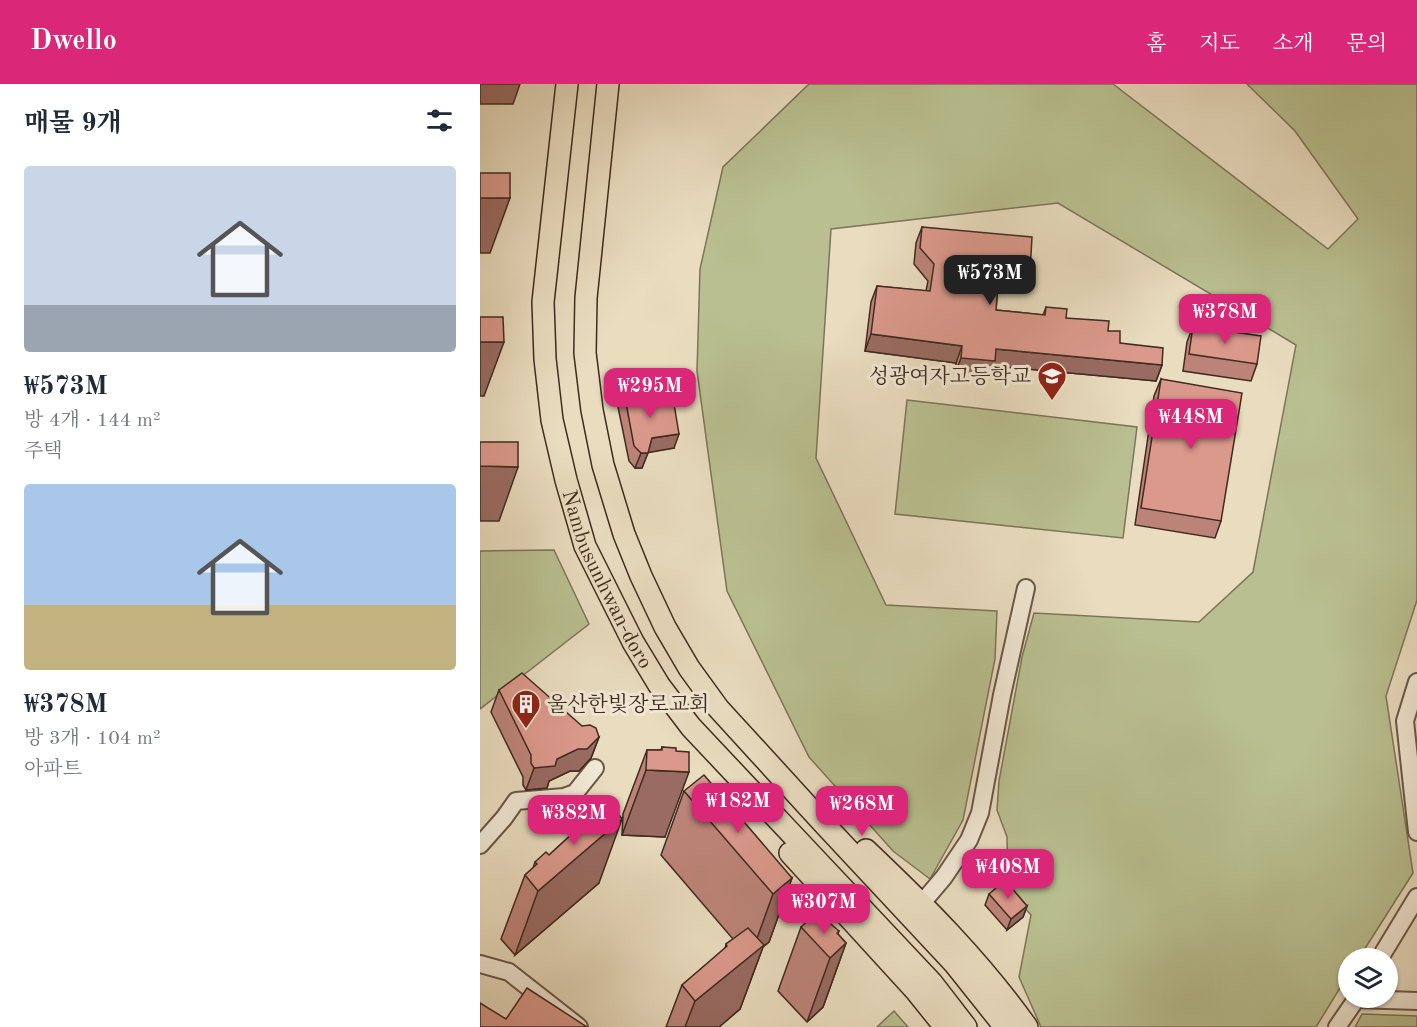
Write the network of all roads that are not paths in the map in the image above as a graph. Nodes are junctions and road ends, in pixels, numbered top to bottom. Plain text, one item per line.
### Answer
1 (567, 84) edge
2 (608, 84) edge
3 (1026, 588) dead end
4 (689, 668) junction
5 (1417, 682) edge
6 (659, 685) junction
7 (595, 768) dead end
8 (1417, 832) edge
9 (480, 845) edge
10 (1417, 897) edge
11 (922, 903) junction
12 (1386, 948) edge
13 (480, 964) edge
14 (1398, 1000) edge
15 (1417, 1001) edge
16 (1350, 1008) edge
17 (579, 1027) edge
18 (945, 1027) edge
19 (966, 1027) edge
20 (1005, 1027) edge
21 (1027, 1027) edge
22 (1337, 1027) edge

1 - 6 main road, Nambusunhwan-doro
2 - 4 main road, Nambusunhwan-doro
3 - 11 street
4 - 11 main road
4 - 20 main road, Nambusunhwan-doro
5 - 8 street
6 - 18 main road
6 - 19 main road, Nambusunhwan-doro
7 - 9 street
10 - 12 street
11 - 21 main road
13 - 17 street
14 - 15 street
16 - 22 street

